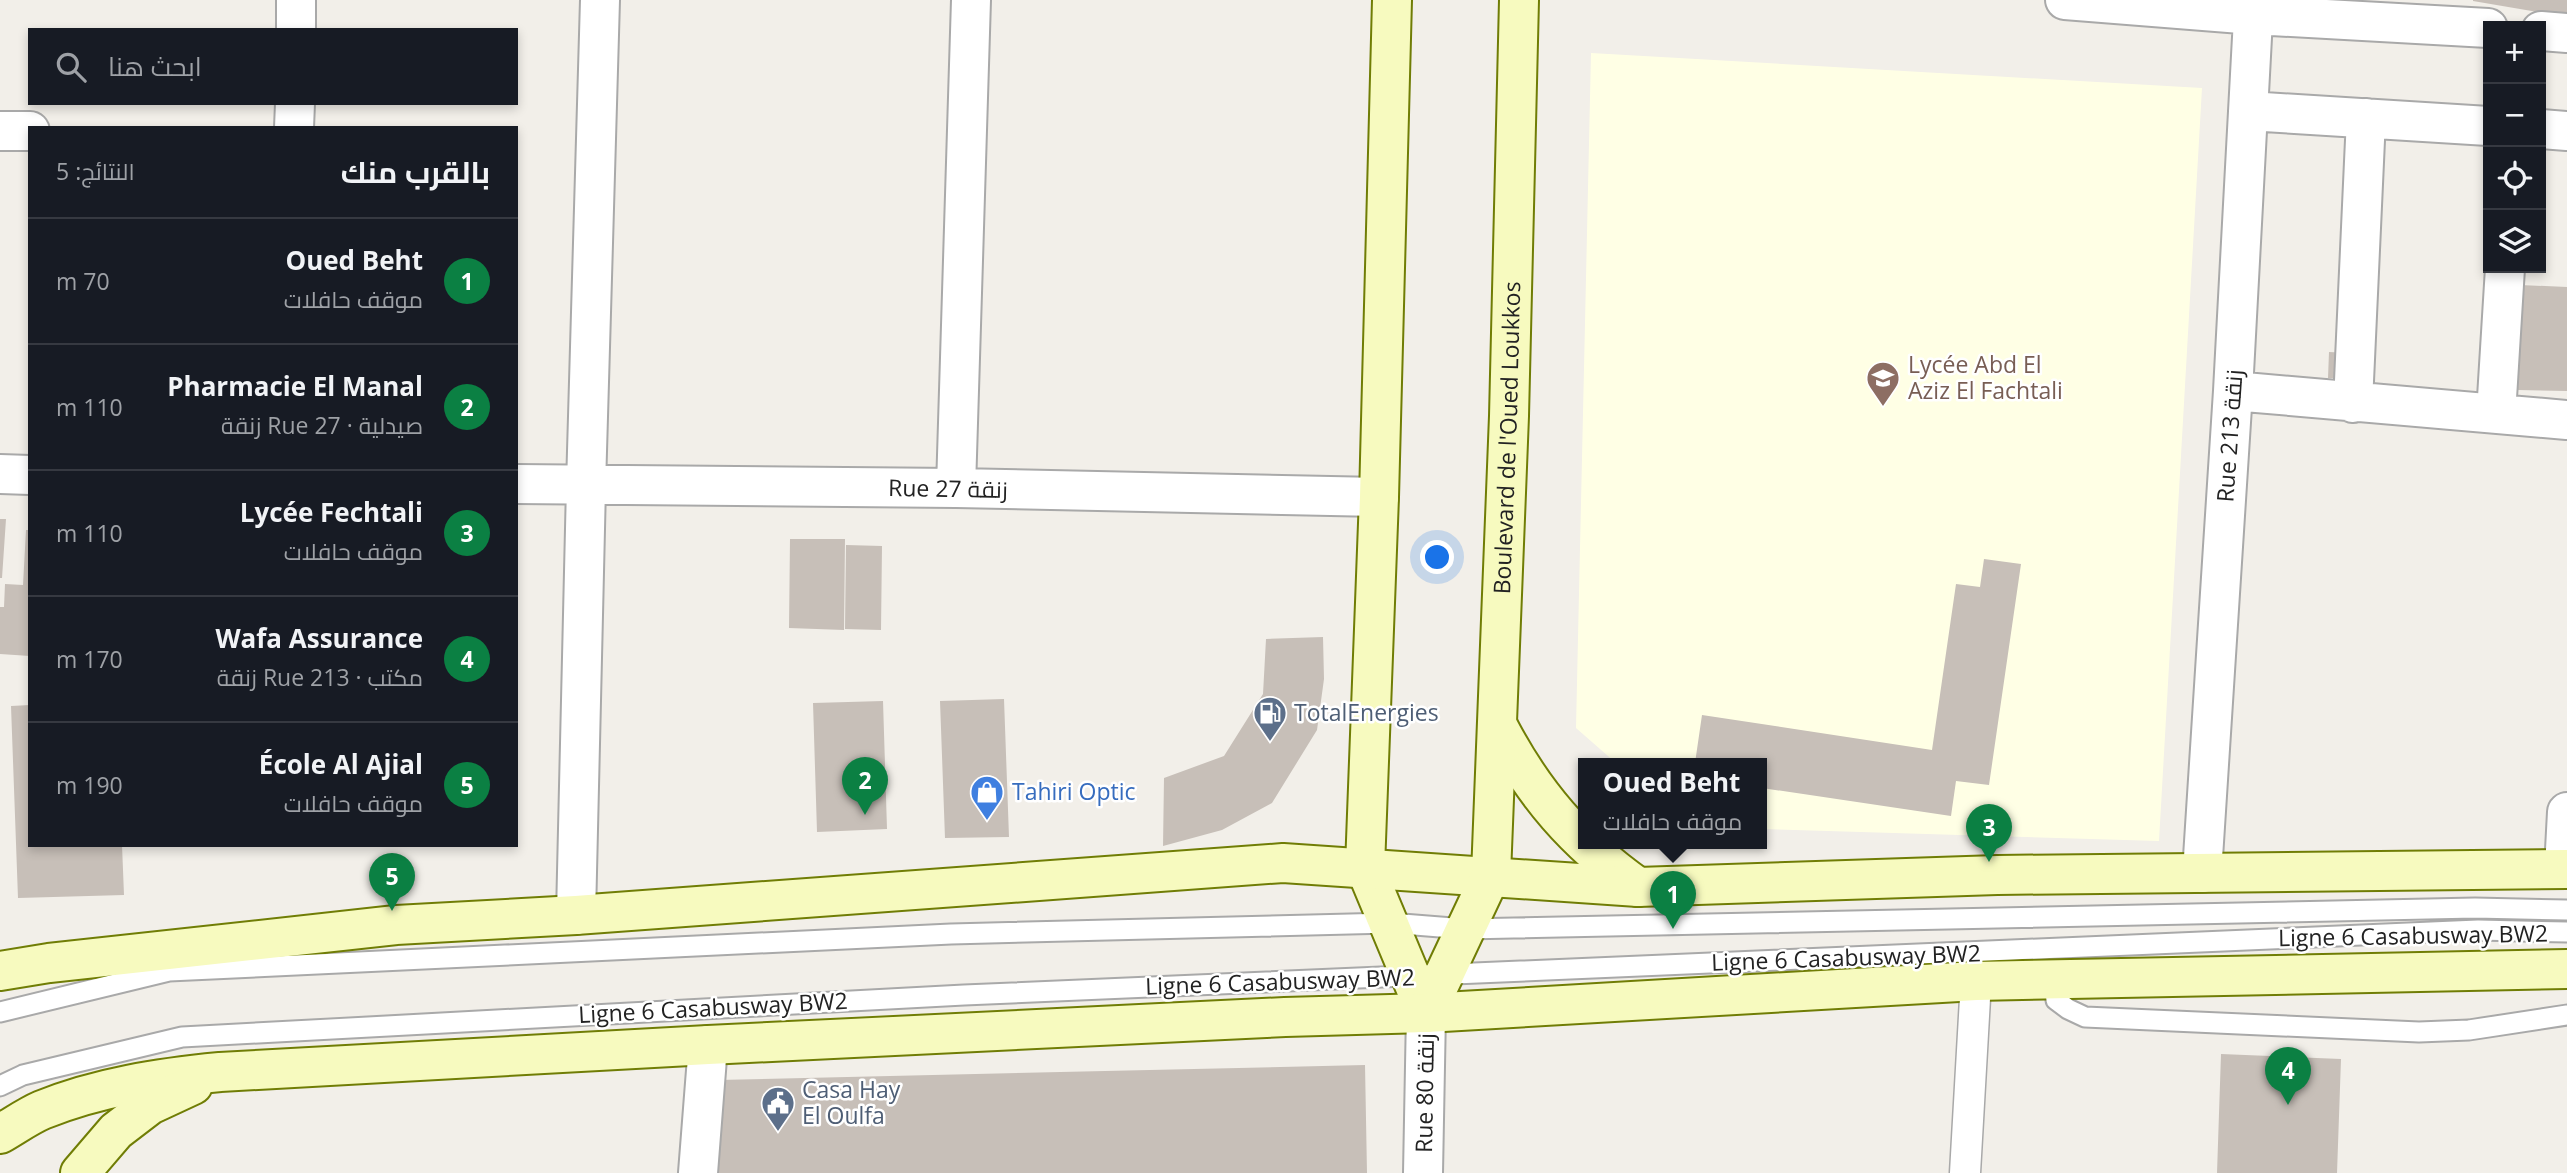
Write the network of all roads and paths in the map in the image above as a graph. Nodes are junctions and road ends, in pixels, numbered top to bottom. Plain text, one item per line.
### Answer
1 (296, 0) edge
2 (600, 0) edge
3 (971, 0) edge
4 (1392, 0) edge
5 (1519, 0) edge
6 (2065, 0) edge
7 (2254, 8) edge
8 (296, 28) edge
9 (2483, 28) edge
10 (2546, 31) edge
11 (2567, 33) edge
12 (295, 105) edge
13 (2248, 111) junction
14 (2366, 118) junction
15 (294, 126) edge
16 (2483, 126) edge
17 (2546, 129) edge
18 (0, 131) edge
19 (28, 131) edge
20 (2567, 131) edge
21 (2505, 273) edge
22 (2233, 391) junction
23 (2353, 403) junction
24 (2496, 414) junction
25 (2567, 420) edge
26 (0, 474) edge
27 (28, 475) edge
28 (518, 484) edge
29 (586, 485) junction
30 (956, 488) junction
31 (1379, 497) junction
32 (1498, 726) junction
33 (2567, 812) edge
34 (1578, 838) edge
35 (1590, 849) edge
36 (1365, 867) junction
37 (2565, 869) edge
38 (2202, 873) junction
39 (1491, 875) junction
40 (1638, 887) junction
41 (2567, 910) edge
42 (576, 915) junction
43 (1390, 923) junction
44 (1465, 929) junction
45 (2567, 932) edge
46 (2567, 969) edge
47 (0, 971) edge
48 (1427, 975) junction
49 (2054, 980) junction
50 (1976, 981) junction
51 (0, 1012) edge
52 (1426, 1013) junction
53 (2567, 1015) edge
54 (708, 1045) junction
55 (220, 1072) junction
56 (0, 1086) edge
57 (0, 1134) edge
58 (80, 1173) edge
59 (698, 1173) edge
60 (1423, 1173) edge
61 (1965, 1173) edge

1 - 8 street
2 - 29 street
3 - 30 street
4 - 31 main road
5 - 32 main road, Boulevard de l'Oued Loukkos
6 - 7 street
7 - 9 street
7 - 13 street, Rue 213 زنقة
10 - 11 street
12 - 15 street
13 - 14 street
13 - 22 street, Rue 213 زنقة
14 - 16 street
14 - 23 street
17 - 20 street
18 - 19 street
21 - 24 street
22 - 23 street
22 - 38 street, Rue 213 زنقة
23 - 24 street
24 - 25 street
26 - 27 street
28 - 29 street, Rue 27 زنقة
29 - 30 street, Rue 27 زنقة
29 - 42 street
30 - 31 street, Rue 27 زنقة
31 - 36 main road
32 - 34 main road
32 - 39 main road, Boulevard de l'Oued Loukkos
33 - 37 street
35 - 40 main road
36 - 39 main road
36 - 42 main road
36 - 43 main road
37 - 38 main road
38 - 40 main road
39 - 40 main road
39 - 44 main road
41 - 44 lane, Ligne 6 Casabusway BW2
42 - 47 main road
43 - 44 lane, Ligne 6 Casabusway BW2
43 - 48 main road
43 - 51 lane, Ligne 6 Casabusway BW2
44 - 48 main road
45 - 48 lane, Ligne 6 Casabusway BW2
46 - 49 main road
48 - 52 main road
48 - 56 lane, Ligne 6 Casabusway BW2
49 - 50 main road
49 - 53 lane
50 - 52 main road
50 - 61 street
52 - 54 main road
52 - 60 street, Rue 80 زنقة
54 - 55 main road
54 - 59 street
55 - 57 main road
55 - 58 main road

